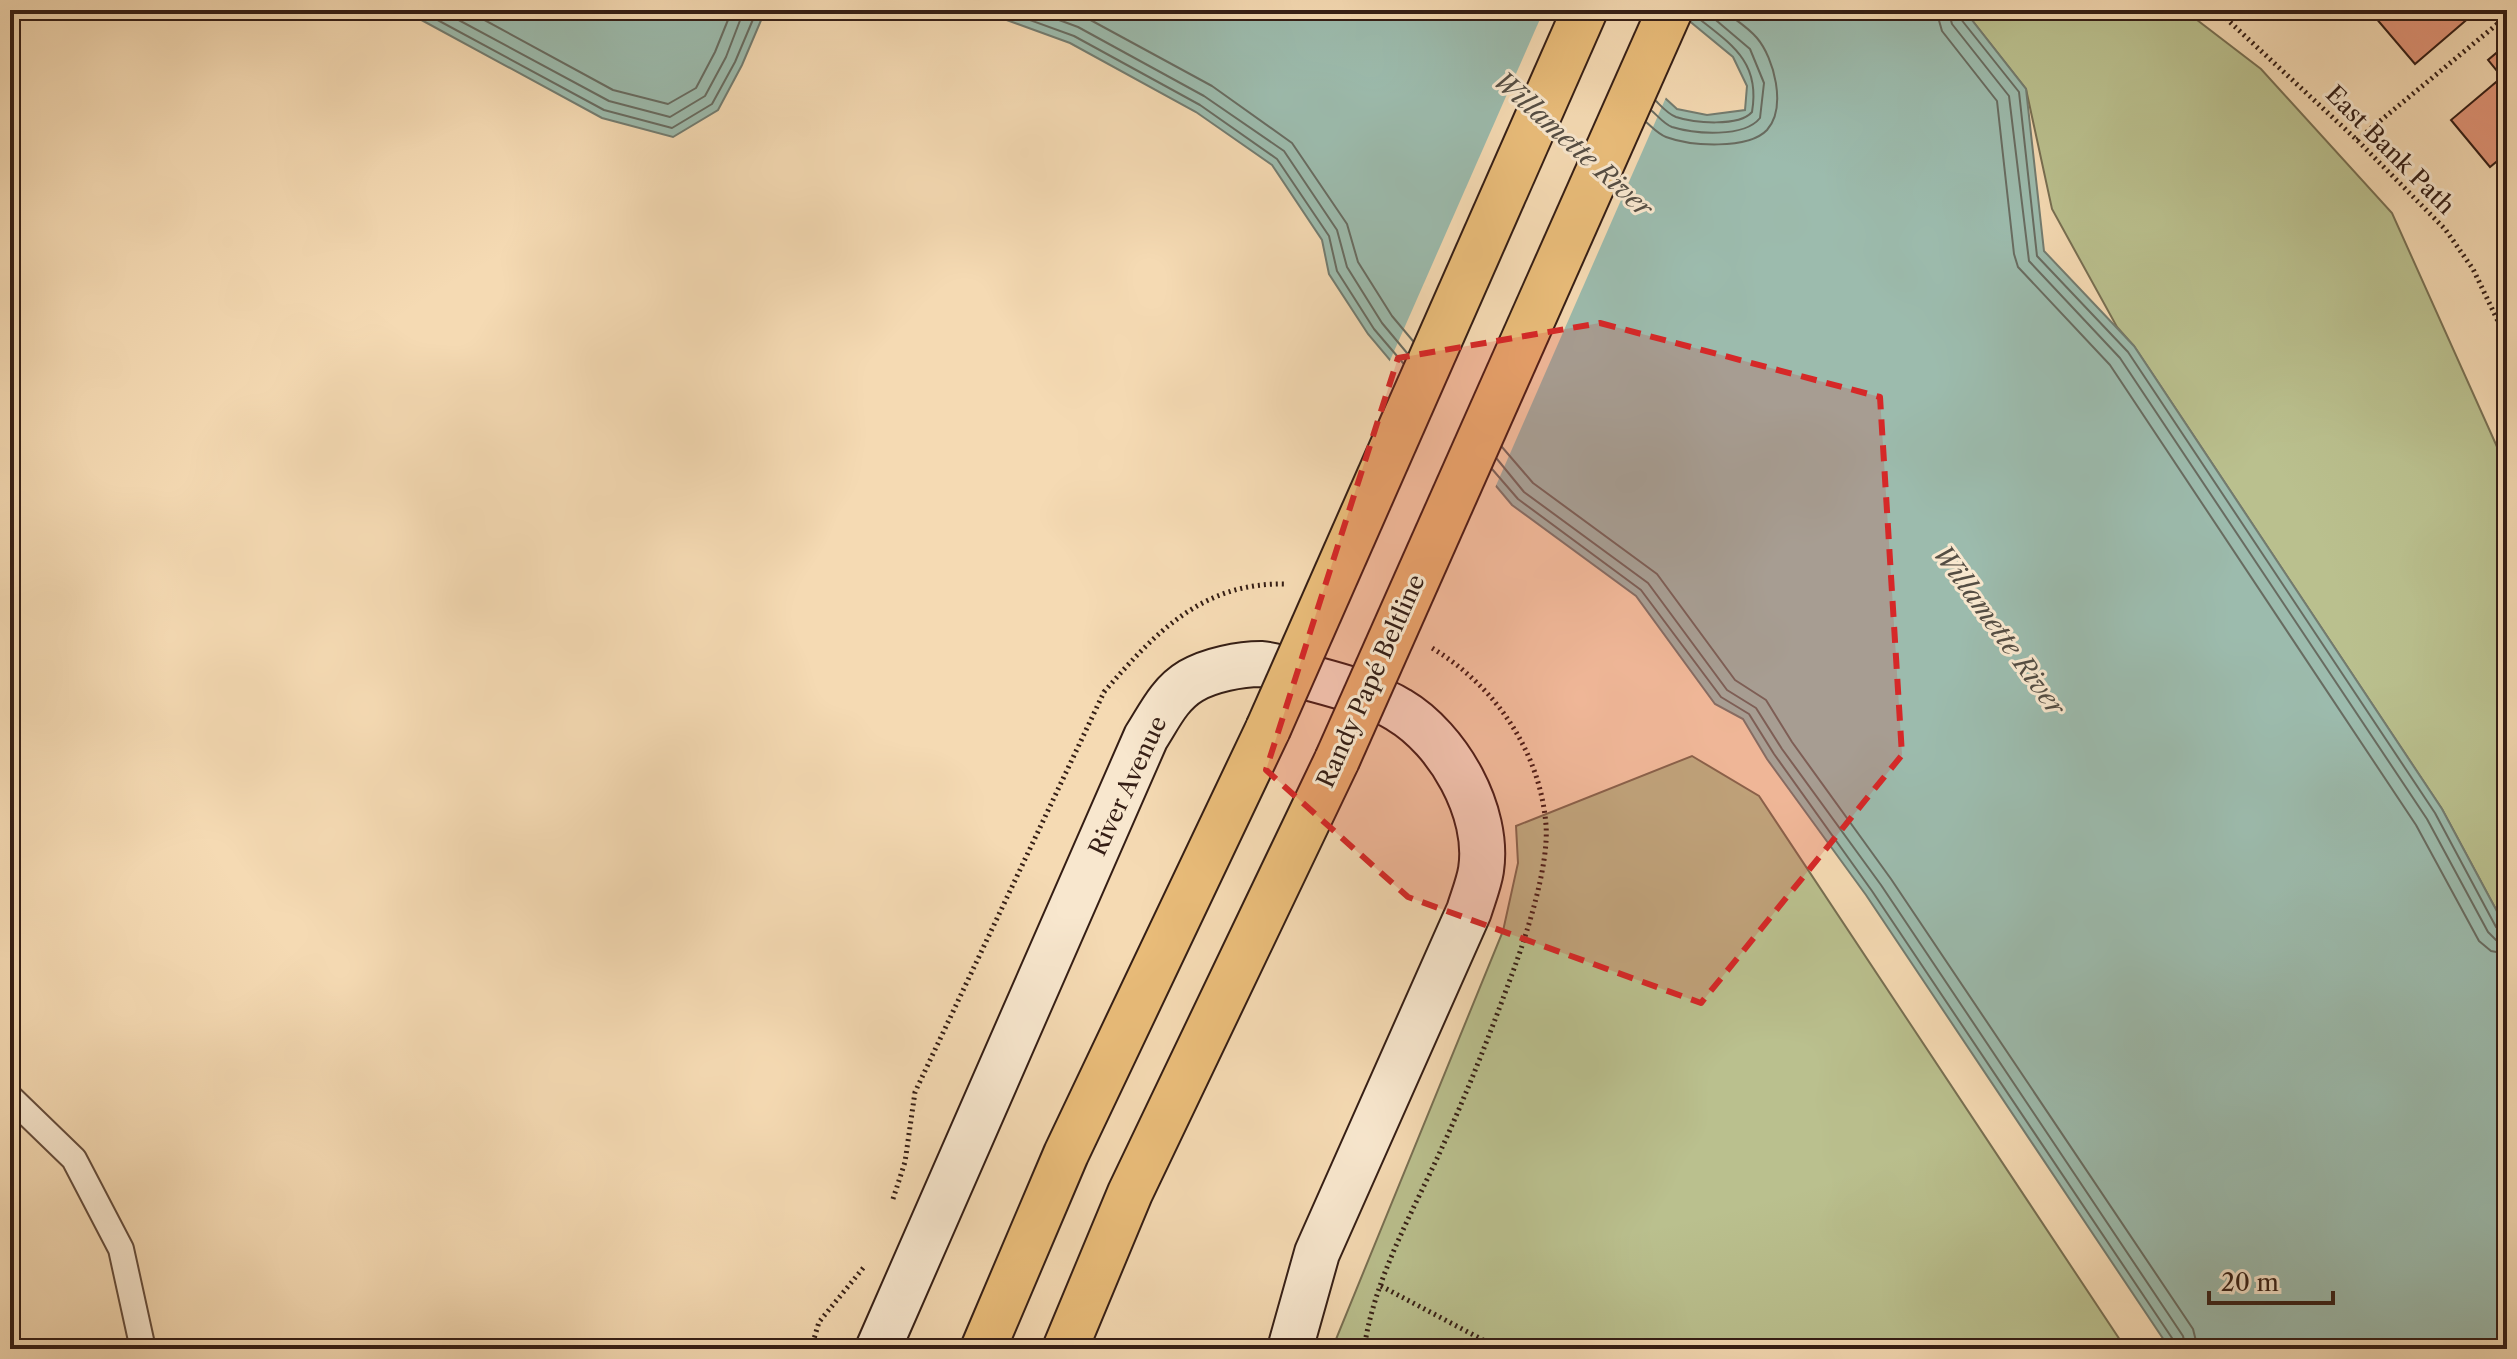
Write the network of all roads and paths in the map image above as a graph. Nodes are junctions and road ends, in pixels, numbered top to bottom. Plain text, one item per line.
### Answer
1 (1585, 10) edge
2 (1670, 10) edge
3 (2217, 10) edge
4 (2507, 16) edge
5 (2357, 140) junction
6 (2507, 340) edge
7 (1238, 968) junction
8 (10, 1097) edge
9 (1380, 1286) dead end
10 (143, 1349) edge
11 (878, 1349) edge
12 (983, 1349) edge
13 (1065, 1349) edge
14 (1094, 1349) edge
15 (1290, 1349) edge
16 (1500, 1349) edge

1 - 12 highway, bridge
2 - 7 highway, Randy Papé Beltline, bridge
3 - 5 path, East Bank Path
4 - 5 path
5 - 6 path, East Bank Path
7 - 13 highway, Randy Papé Beltline
7 - 14 highway
8 - 10 lane
9 - 16 path
11 - 15 street, River Avenue

